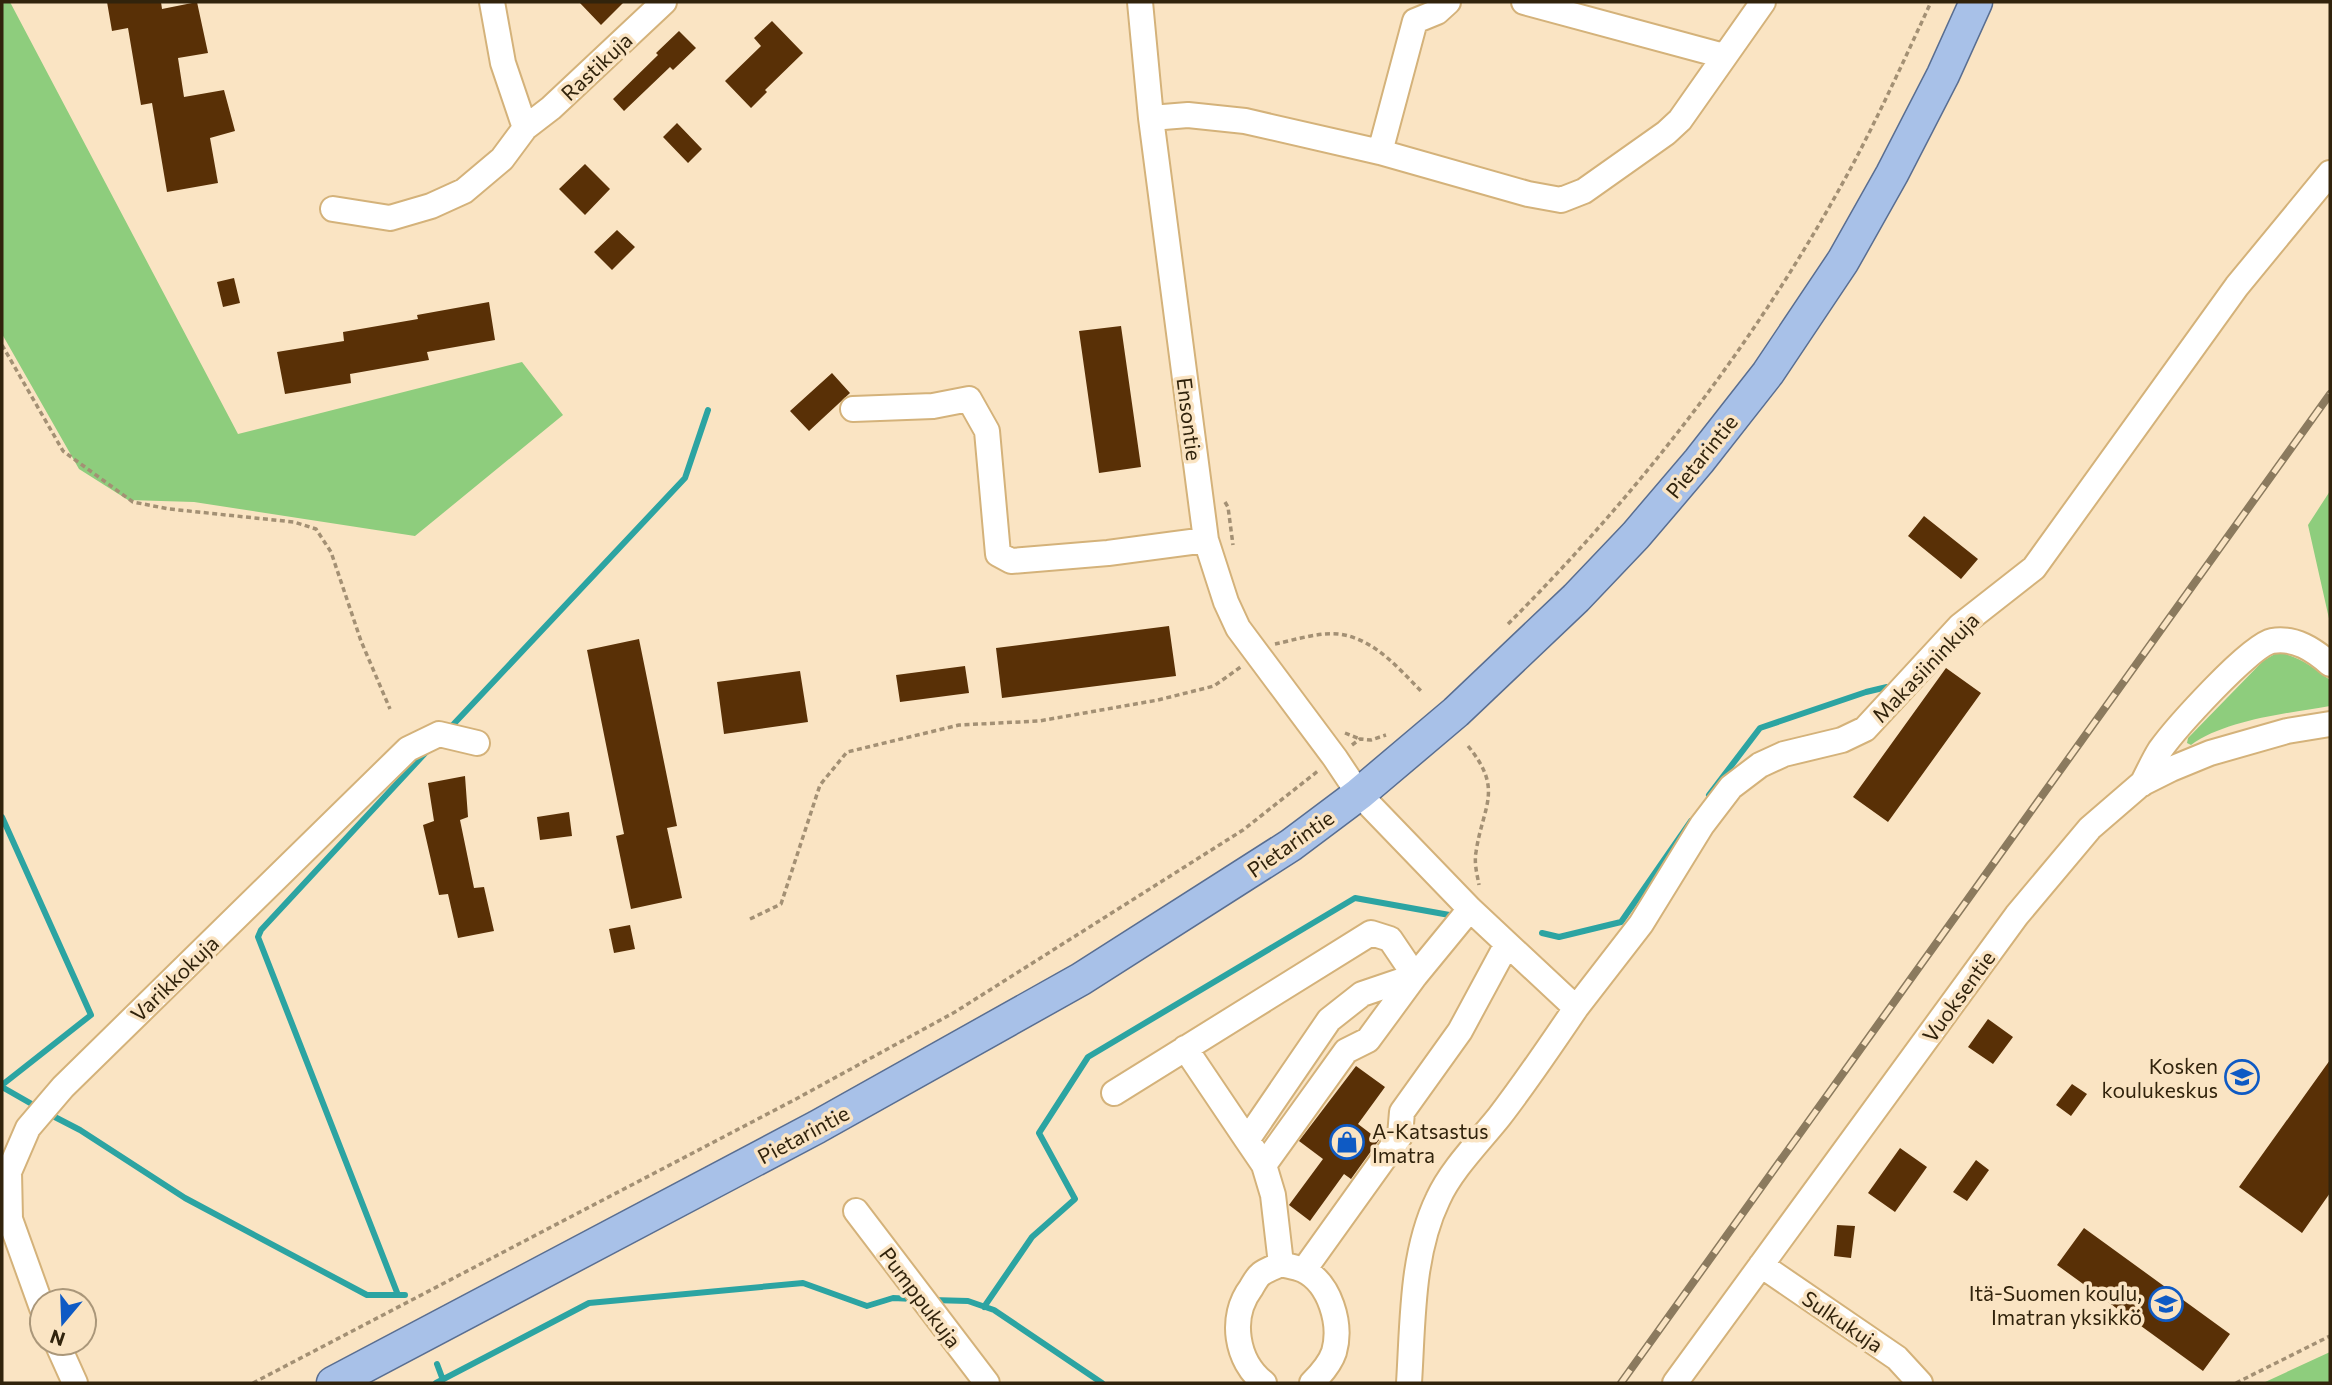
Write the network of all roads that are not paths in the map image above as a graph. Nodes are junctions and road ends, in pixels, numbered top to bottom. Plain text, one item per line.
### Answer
1 (492, 2) edge
2 (664, 2) edge
3 (1140, 2) edge
4 (1448, 2) edge
5 (1524, 2) edge
6 (1763, 2) edge
7 (1976, 2) edge
8 (1418, 12) edge
9 (1724, 56) junction
10 (1151, 118) junction
11 (525, 128) junction
12 (1380, 152) junction
13 (2330, 173) edge
14 (333, 209) dead end
15 (853, 409) dead end
16 (1206, 540) junction
17 (2330, 664) edge
18 (2330, 724) edge
19 (477, 743) dead end
20 (2141, 784) junction
21 (1359, 794) junction
22 (1474, 898) junction
23 (1507, 944) junction
24 (1415, 976) junction
25 (1576, 1008) junction
26 (1185, 1048) junction
27 (1114, 1093) dead end
28 (1247, 1140) junction
29 (1264, 1166) junction
30 (856, 1211) dead end
31 (1761, 1265) junction
32 (1292, 1267) junction
33 (34, 1287) edge
34 (63, 1357) edge
35 (75, 1383) edge
36 (333, 1383) edge
37 (987, 1383) edge
38 (1264, 1383) edge
39 (1312, 1383) edge
40 (1409, 1383) edge
41 (1675, 1383) edge
42 (1920, 1383) edge

1 - 11 street
2 - 11 street, Rastikuja
3 - 10 street, Ensontie
4 - 8 street
5 - 9 street
6 - 9 street
7 - 21 main road, Pietarintie
8 - 12 street
9 - 12 street
10 - 12 street
10 - 16 street, Ensontie
11 - 14 street, Rastikuja
13 - 25 street, Makasiininkuja
15 - 16 street
16 - 21 street, Ensontie
17 - 20 street
18 - 20 street, Vuoksentie
19 - 33 street, Varikkokuja
20 - 31 street, Vuoksentie
21 - 22 street
21 - 36 main road, Pietarintie
22 - 23 street
22 - 24 street
23 - 25 street
23 - 32 street
24 - 26 street
24 - 28 street
24 - 29 street
25 - 40 street, Makasiininkuja
26 - 27 street
26 - 28 street
28 - 29 street
29 - 32 street
30 - 37 street, Pumppukuja
31 - 41 street, Vuoksentie
31 - 42 street, Sulkukuja
32 - 38 street
32 - 39 street
34 - 35 street

